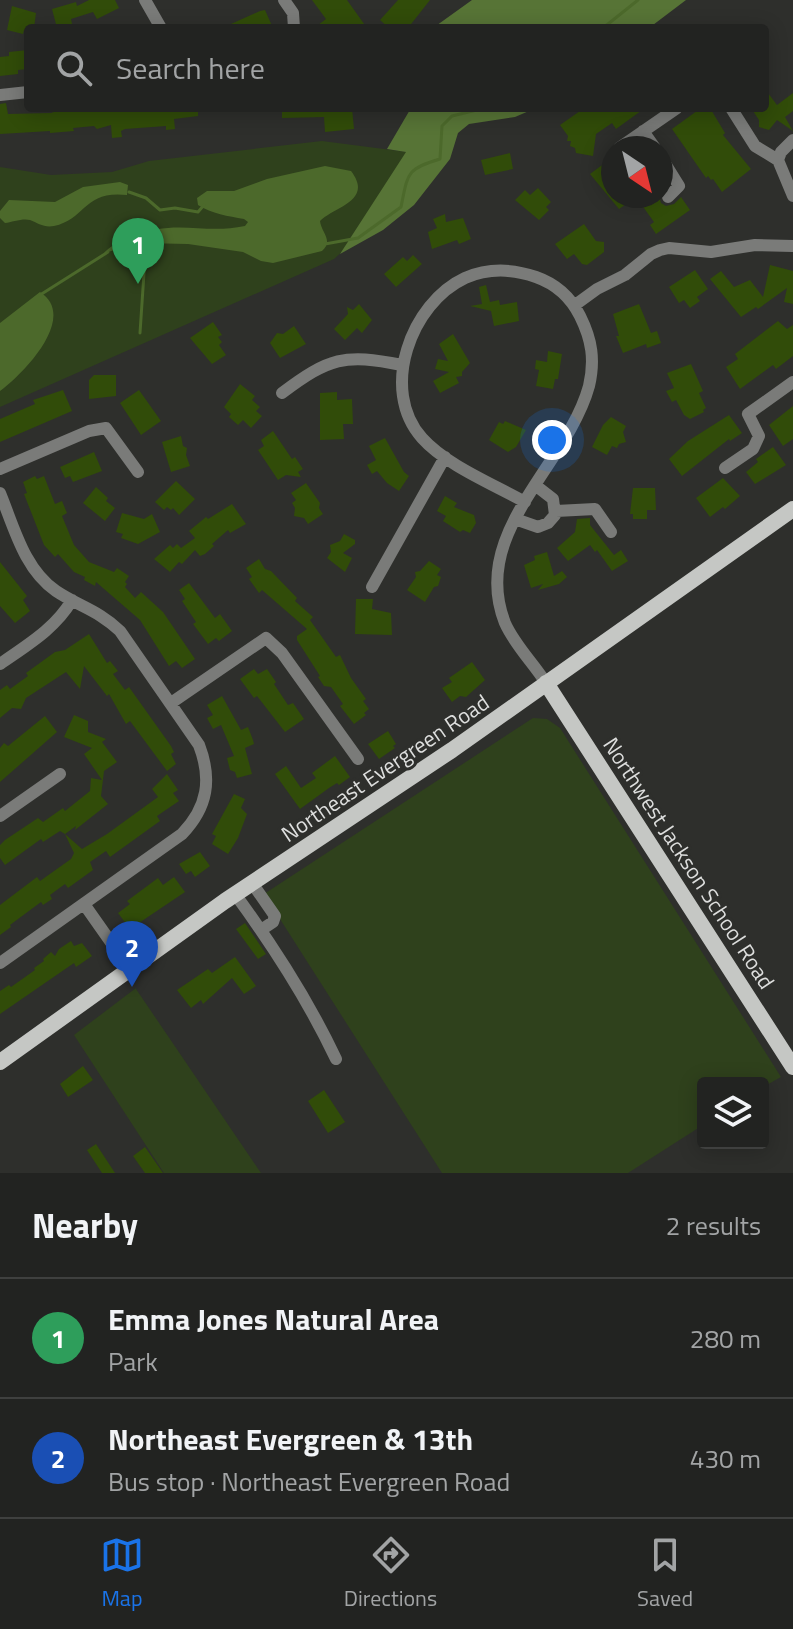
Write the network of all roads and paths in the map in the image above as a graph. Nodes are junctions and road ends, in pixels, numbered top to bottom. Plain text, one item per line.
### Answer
1 (145, 0) edge
2 (284, 0) edge
3 (159, 24) edge
4 (294, 24) edge
5 (24, 92) edge
6 (0, 95) edge
7 (671, 112) edge
8 (734, 112) edge
9 (643, 131) junction
10 (636, 136) edge
11 (647, 136) edge
12 (793, 140) edge
13 (774, 156) junction
14 (673, 176) edge
15 (673, 194) edge
16 (793, 196) edge
17 (793, 246) edge
18 (575, 305) junction
19 (402, 365) junction
20 (793, 382) edge
21 (282, 393) dead end
22 (445, 457) junction
23 (725, 468) dead end
24 (0, 469) edge
25 (138, 472) dead end
26 (535, 485) junction
27 (0, 493) edge
28 (525, 502) junction
29 (793, 509) edge
30 (556, 511) junction
31 (515, 519) junction
32 (611, 532) dead end
33 (372, 587) dead end
34 (72, 600) junction
35 (0, 664) edge
36 (546, 683) junction
37 (171, 703) junction
38 (358, 759) dead end
39 (60, 774) dead end
40 (0, 816) edge
41 (252, 883) junction
42 (235, 894) junction
43 (84, 904) junction
44 (261, 930) junction
45 (0, 963) edge
46 (129, 968) junction
47 (336, 1059) dead end
48 (0, 1062) edge
49 (793, 1067) edge

1 - 3 street
2 - 4 street
5 - 6 street
7 - 9 street
8 - 13 street
9 - 10 street
9 - 11 street
12 - 13 street
13 - 16 street
14 - 15 street
17 - 18 street
18 - 19 street
18 - 26 street
19 - 21 street
19 - 22 street
20 - 23 street
22 - 28 street
22 - 33 street
24 - 25 street
26 - 28 street
26 - 30 street
27 - 34 street
28 - 31 street
29 - 36 main road, Northeast Evergreen Road
30 - 31 street
30 - 32 street
31 - 36 street
34 - 35 street
34 - 37 street
36 - 41 main road, Northeast Evergreen Road
36 - 49 main road, Northwest Jackson School Road
37 - 38 street
37 - 43 street
39 - 40 street
41 - 42 main road, Northeast Evergreen Road
41 - 44 street
42 - 44 street
42 - 46 main road, Northeast Evergreen Road
43 - 45 street
43 - 46 street
44 - 47 street
46 - 48 main road, Northeast Evergreen Road

